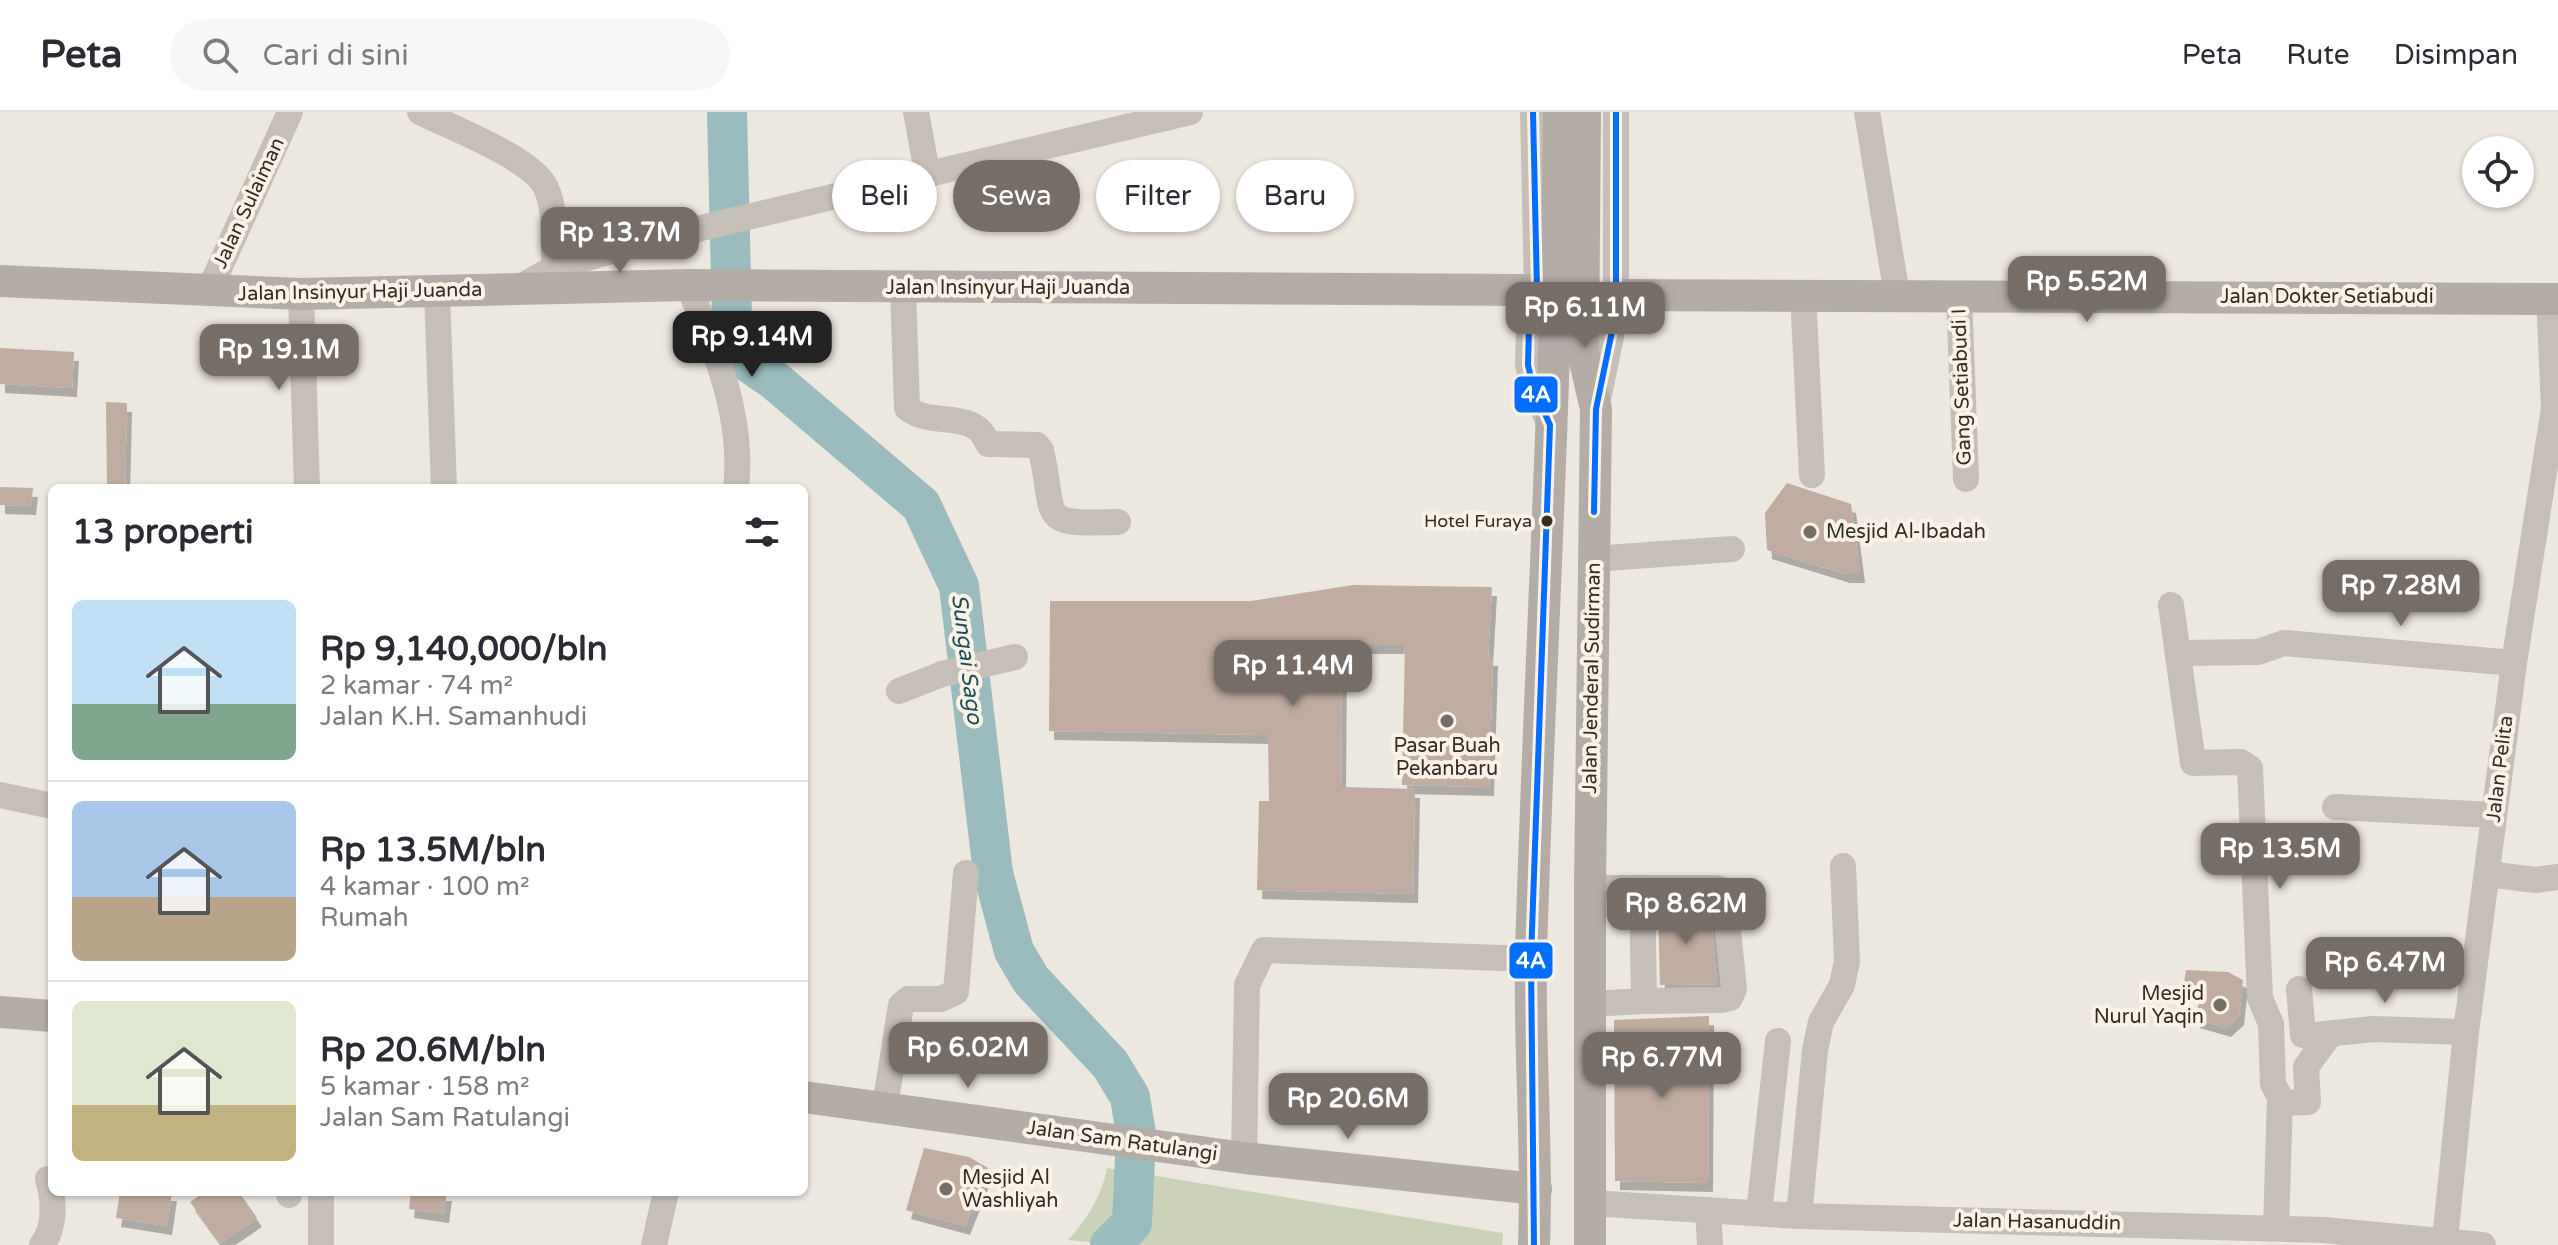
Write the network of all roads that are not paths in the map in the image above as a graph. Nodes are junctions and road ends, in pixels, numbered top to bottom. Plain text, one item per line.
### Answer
1 (290, 112) edge
2 (420, 112) edge
3 (916, 112) edge
4 (1190, 112) edge
5 (1533, 112) edge
6 (1559, 112) edge
7 (1585, 112) edge
8 (1616, 112) edge
9 (1867, 112) edge
10 (925, 160) edge
11 (937, 170) edge
12 (832, 197) edge
13 (554, 268) junction
14 (0, 281) edge
15 (719, 285) junction
16 (903, 288) junction
17 (515, 290) junction
18 (1537, 290) junction
19 (208, 293) junction
20 (437, 293) junction
21 (301, 294) junction
22 (1803, 294) junction
23 (1616, 295) junction
24 (1897, 295) junction
25 (1959, 295) junction
26 (2554, 299) edge
27 (1570, 344) junction
28 (1596, 409) junction
29 (1550, 425) junction
30 (1812, 475) dead end
31 (1966, 479) dead end
32 (307, 484) edge
33 (444, 484) edge
34 (736, 484) edge
35 (1118, 522) dead end
36 (1732, 549) dead end
37 (1593, 559) junction
38 (2171, 605) dead end
39 (2180, 653) junction
40 (1015, 657) dead end
41 (2514, 663) junction
42 (899, 691) dead end
43 (0, 795) edge
44 (48, 805) edge
45 (2335, 807) dead end
46 (2494, 815) junction
47 (1843, 866) dead end
48 (966, 873) dead end
49 (2487, 874) junction
50 (2558, 877) edge
51 (1590, 888) junction
52 (1642, 888) junction
53 (1531, 959) junction
54 (2299, 989) dead end
55 (1644, 1001) junction
56 (1590, 1004) junction
57 (0, 1012) edge
58 (48, 1016) edge
59 (2466, 1032) junction
60 (2330, 1034) junction
61 (1778, 1041) dead end
62 (808, 1097) edge
63 (2280, 1103) junction
64 (885, 1106) junction
65 (1244, 1158) junction
66 (1536, 1189) junction
67 (53, 1196) edge
68 (321, 1196) edge
69 (665, 1196) edge
70 (1591, 1203) junction
71 (1708, 1210) junction
72 (1759, 1213) junction
73 (1799, 1216) junction
74 (2276, 1228) junction
75 (2038, 1234) edge
76 (2179, 1235) edge
77 (2445, 1240) junction
78 (42, 1245) edge
79 (321, 1245) edge
80 (654, 1245) edge
81 (1534, 1245) edge
82 (1590, 1245) edge
83 (1710, 1245) edge
84 (2483, 1245) edge

1 - 19 street, Jalan Sulaiman
2 - 13 street
3 - 10 street
4 - 11 street
5 - 18 street
6 - 27 main road, Jalan Jenderal Sudirman
7 - 27 main road, Jalan Jenderal Sudirman
8 - 23 street
9 - 24 street
12 - 13 street
13 - 17 street
14 - 19 main road, Jalan Insinyur Haji Juanda
15 - 16 main road, Jalan Insinyur Haji Juanda
15 - 17 main road, Jalan Insinyur Haji Juanda
15 - 34 street
16 - 18 main road, Jalan Insinyur Haji Juanda
16 - 35 street
17 - 20 main road, Jalan Insinyur Haji Juanda
18 - 29 street
19 - 21 main road, Jalan Insinyur Haji Juanda
20 - 21 main road, Jalan Insinyur Haji Juanda
20 - 33 street
21 - 32 street
22 - 23 main road, Jalan Dokter Setiabudi
22 - 24 main road, Jalan Dokter Setiabudi
22 - 30 street
23 - 28 street
24 - 25 main road, Jalan Dokter Setiabudi
25 - 26 main road, Jalan Dokter Setiabudi
25 - 31 street, Gang Setiabudi I
26 - 41 street, Jalan Pelita
27 - 28 main road, Jalan Jenderal Sudirman
27 - 29 main road, Jalan Jenderal Sudirman
28 - 37 main road, Jalan Jenderal Sudirman
29 - 53 main road, Jalan Jenderal Sudirman
36 - 37 street
37 - 51 main road, Jalan Jenderal Sudirman
38 - 39 street
39 - 41 street
39 - 63 street
40 - 42 street
41 - 46 street, Jalan Pelita
43 - 44 street
45 - 46 street
46 - 49 street, Jalan Pelita
47 - 73 street
48 - 64 street
49 - 50 street
49 - 59 street, Jalan Pelita
51 - 52 street
51 - 56 main road, Jalan Jenderal Sudirman
52 - 55 street
52 - 55 street
53 - 65 street
53 - 66 main road, Jalan Jenderal Sudirman
54 - 60 street
55 - 56 street
56 - 70 main road, Jalan Jenderal Sudirman
57 - 58 main road
59 - 60 street
59 - 77 street, Jalan Pelita
60 - 63 street
61 - 72 street
62 - 64 main road, Jalan Sam Ratulangi
63 - 74 street
64 - 65 main road, Jalan Sam Ratulangi
65 - 66 main road, Jalan Sam Ratulangi
66 - 81 main road, Jalan Jenderal Sudirman
67 - 78 street
68 - 79 street
69 - 80 street
70 - 71 street, Jalan Hasanuddin
70 - 82 main road, Jalan Jenderal Sudirman
71 - 72 street, Jalan Hasanuddin
71 - 83 street
72 - 73 street, Jalan Hasanuddin
73 - 75 street, Jalan Hasanuddin
74 - 76 street, Jalan Hasanuddin
74 - 77 street, Jalan Hasanuddin
75 - 76 street, Jalan Hasanuddin
77 - 84 street, Jalan Hasanuddin

